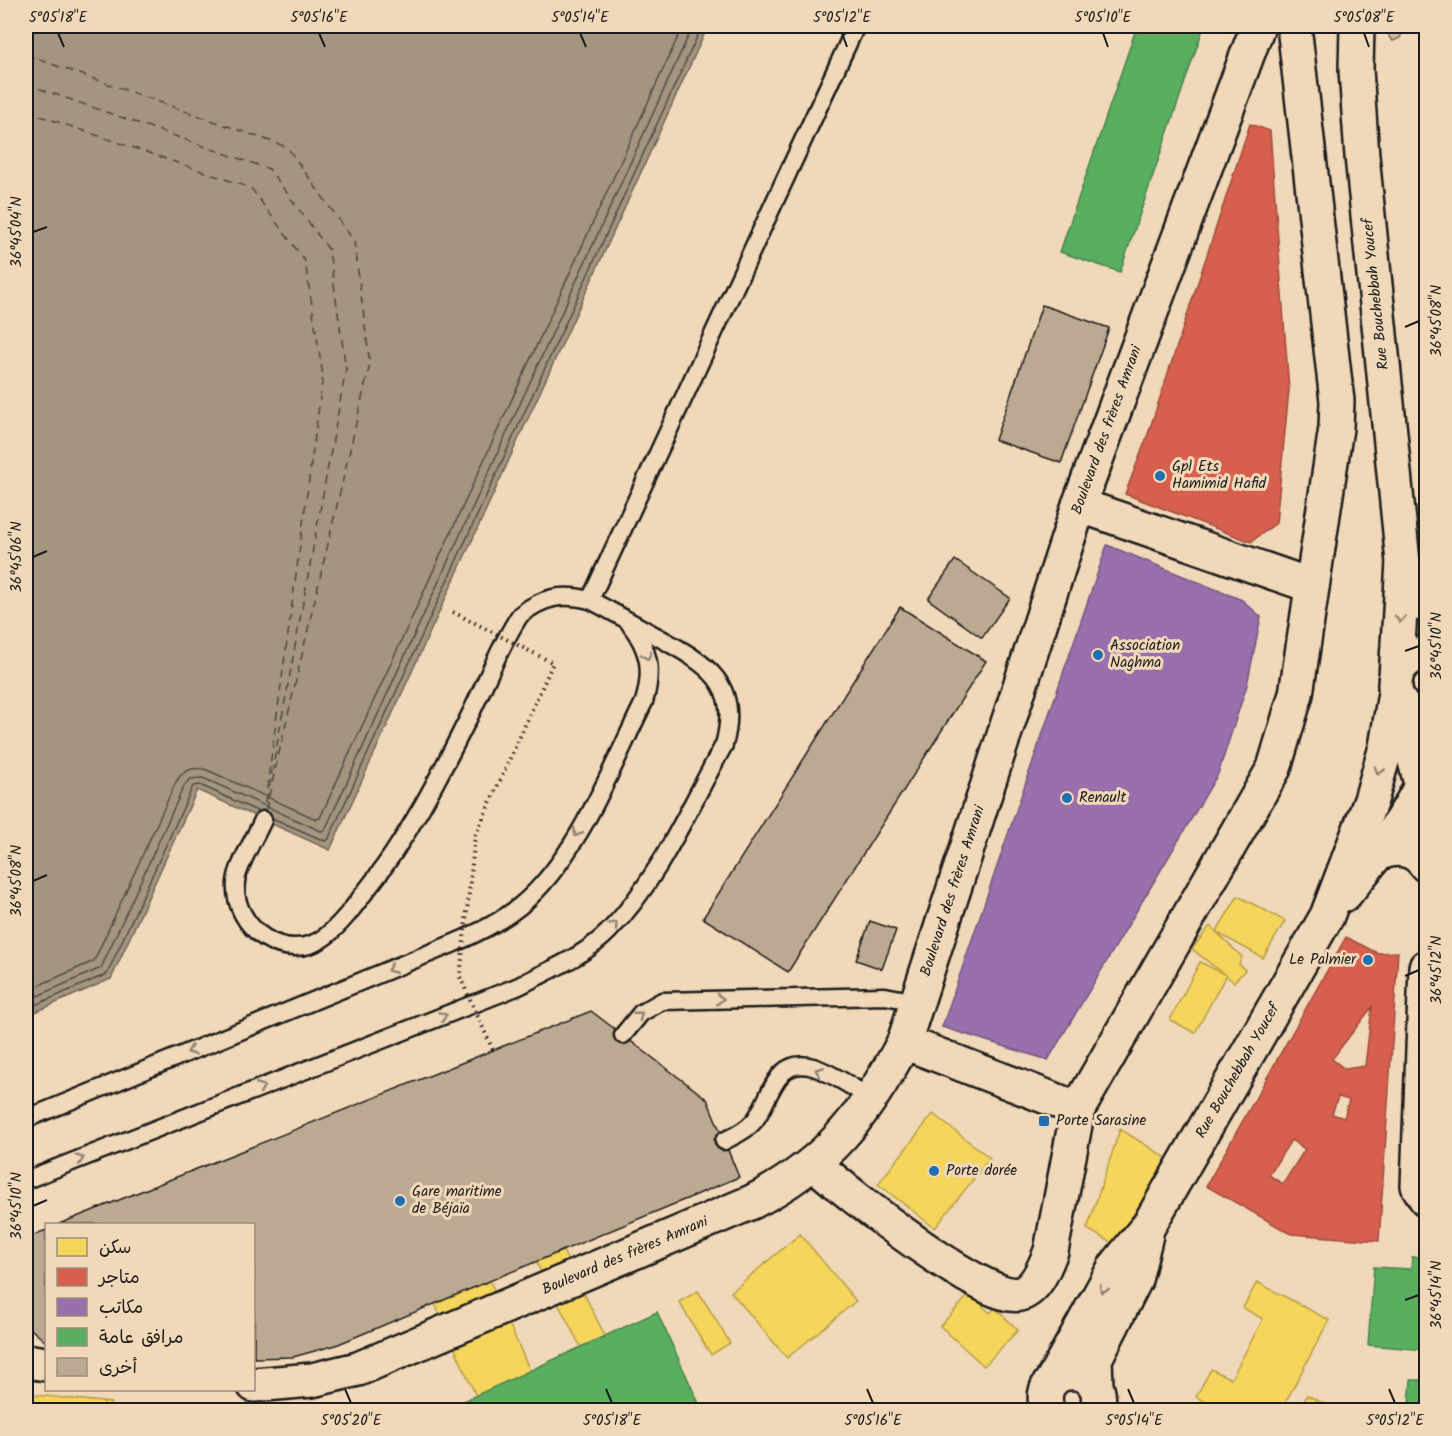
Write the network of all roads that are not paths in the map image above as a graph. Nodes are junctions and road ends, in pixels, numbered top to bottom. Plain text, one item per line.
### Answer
1 (856, 26) edge
2 (1258, 26) edge
3 (1294, 26) edge
4 (1357, 26) edge
5 (1079, 505) junction
6 (1397, 506) junction
7 (1426, 532) edge
8 (1403, 562) junction
9 (1312, 586) junction
10 (590, 600) junction
11 (1426, 606) edge
12 (612, 612) junction
13 (1424, 651) edge
14 (1397, 691) junction
15 (1426, 720) edge
16 (1424, 780) edge
17 (263, 820) dead end
18 (1426, 834) edge
19 (1376, 855) junction
20 (1426, 865) edge
21 (1327, 916) junction
22 (1426, 967) edge
23 (916, 1002) junction
24 (623, 1035) dead end
25 (904, 1042) junction
26 (871, 1098) junction
27 (1078, 1109) junction
28 (26, 1119) edge
29 (724, 1141) dead end
30 (815, 1164) junction
31 (26, 1180) edge
32 (1426, 1199) edge
33 (1149, 1225) junction
34 (26, 1361) edge
35 (45, 1364) edge
36 (255, 1385) edge
37 (1045, 1397) edge
38 (1100, 1401) edge

1 - 10 lane
2 - 5 street, Boulevard des frères Amrani
3 - 9 street
4 - 6 street, Rue Bouchebbah Youcef
5 - 9 street
5 - 23 street, Boulevard des frères Amrani
6 - 7 street
6 - 8 street, Rue Bouchebbah Youcef
8 - 11 street, Rue Bouchebbah Youcef
8 -> 14 street, Rue Bouchebbah Youcef
9 - 27 street
10 - 12 lane
10 - 17 lane
12 -> 28 lane
31 -> 12 lane
13 - 14 street
14 - 15 street
14 - 16 street, Rue Bouchebbah Youcef
14 -> 21 street, Rue Bouchebbah Youcef
16 - 18 street
16 - 19 street, Rue Bouchebbah Youcef
19 - 20 street
19 - 21 street, Rue Bouchebbah Youcef
21 - 33 street, Rue Bouchebbah Youcef
22 - 32 street
24 -> 23 lane
23 - 25 street, Boulevard des frères Amrani
25 - 26 street, Boulevard des frères Amrani
25 - 27 street
26 -> 29 lane
26 - 30 street, Boulevard des frères Amrani
27 - 30 street
30 - 36 street, Boulevard des frères Amrani
33 -> 37 street, Rue Bouchebbah Youcef
33 - 38 street, Rue Bouchebbah Youcef
34 - 35 street
37 - 38 street

